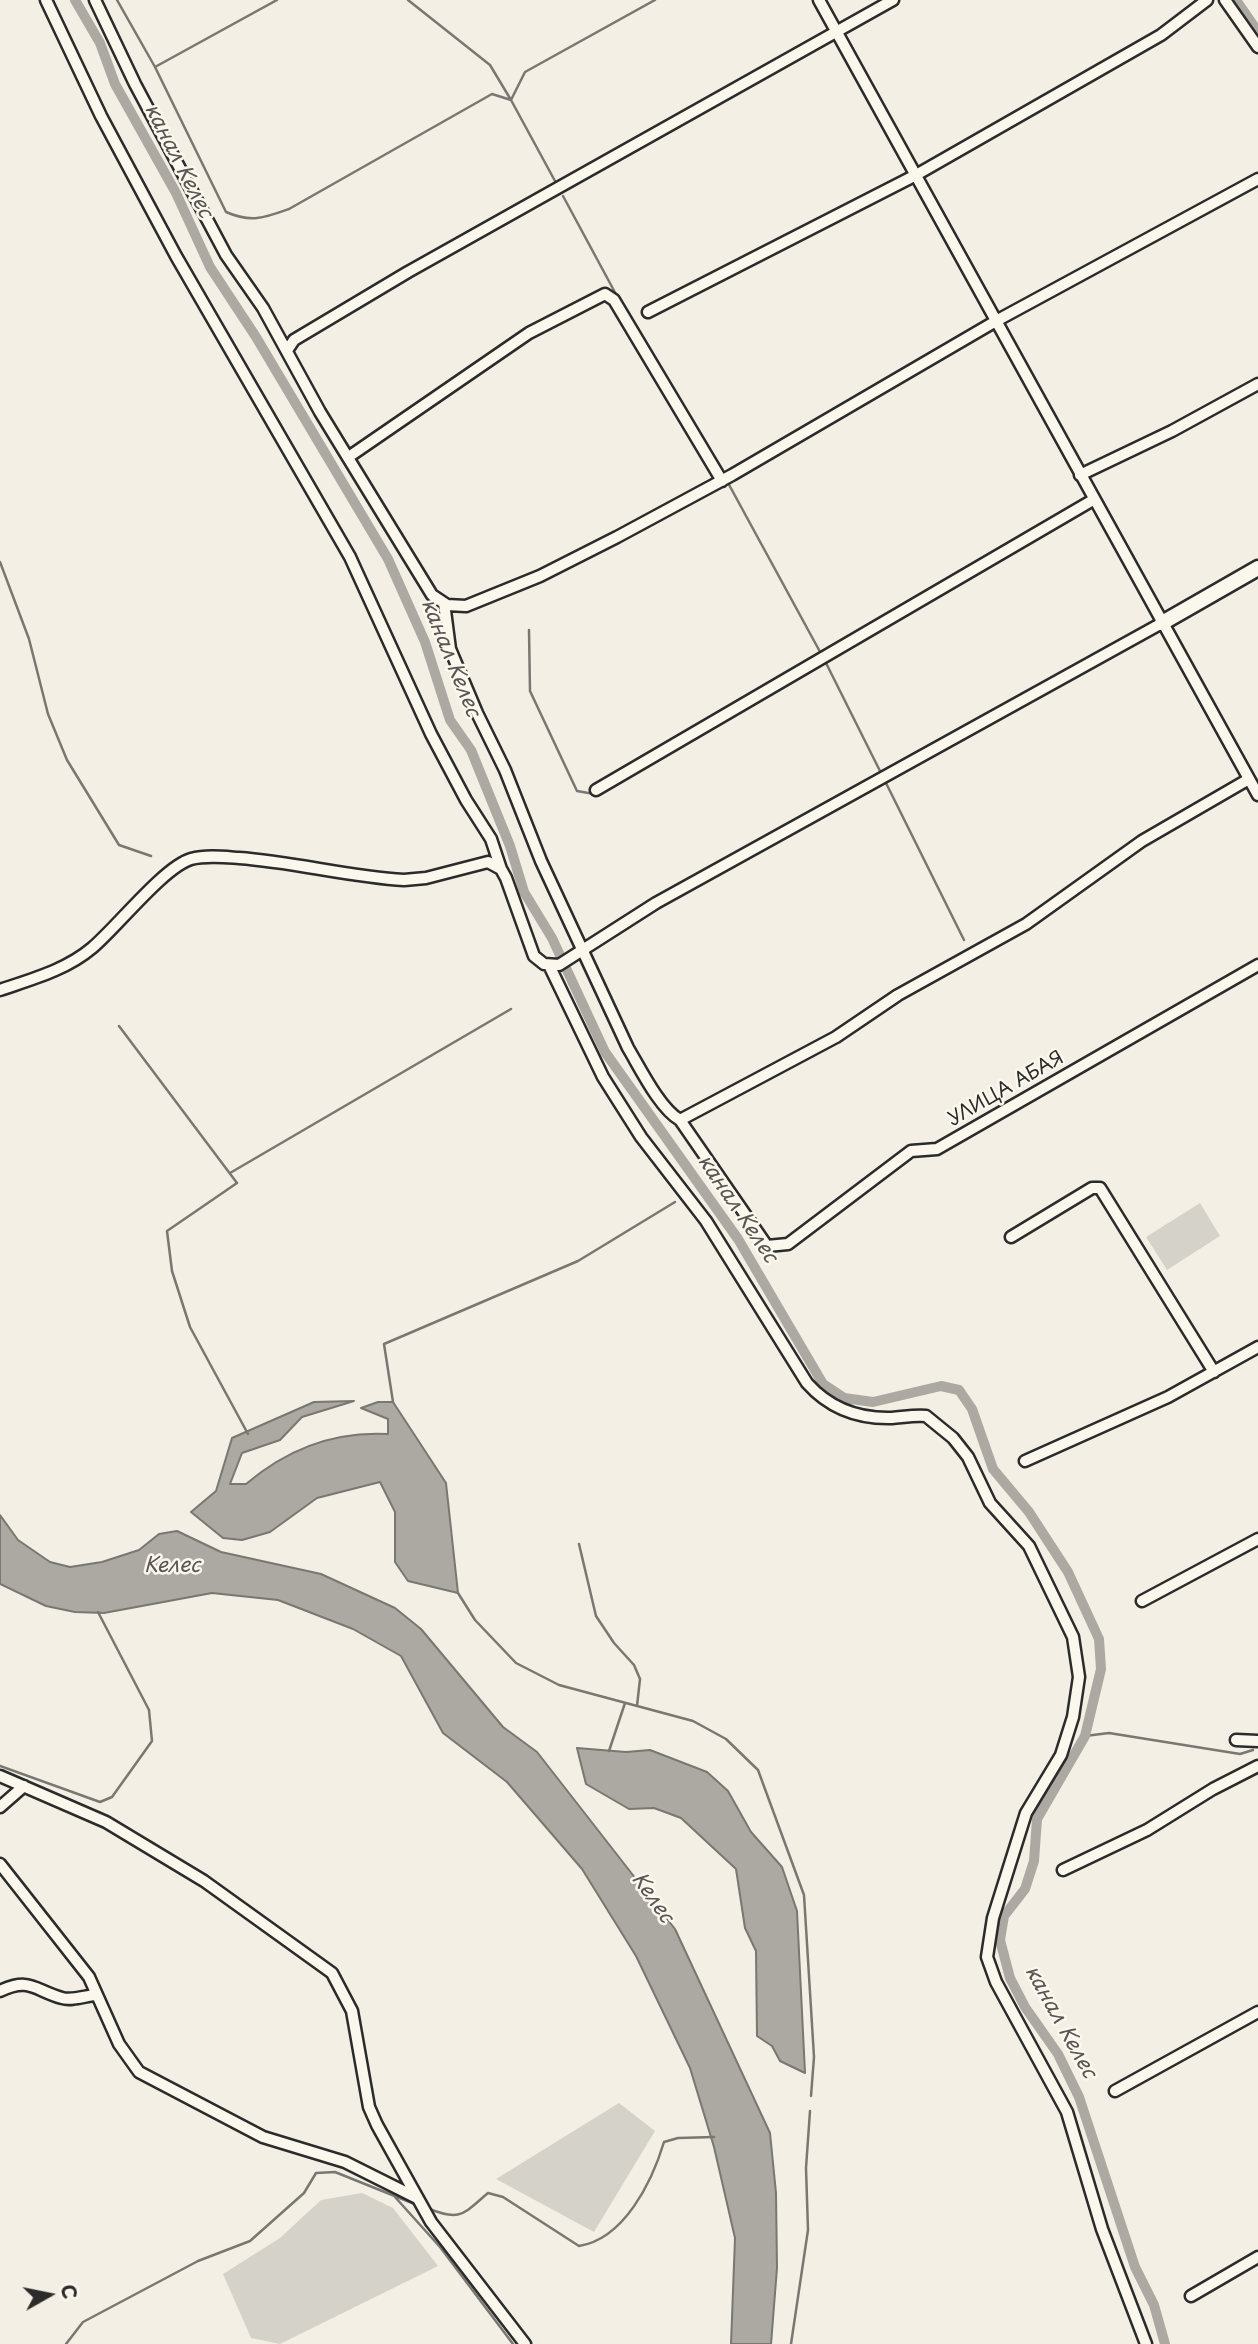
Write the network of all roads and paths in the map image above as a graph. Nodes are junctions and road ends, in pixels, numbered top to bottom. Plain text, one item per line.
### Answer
1 (46, 0) edge
2 (95, 0) edge
3 (819, 0) edge
4 (893, 0) edge
5 (1208, 0) edge
6 (1225, 0) edge
7 (837, 31) junction
8 (1258, 47) edge
9 (916, 175) junction
10 (1258, 179) edge
11 (648, 312) dead end
12 (996, 321) junction
13 (288, 349) junction
14 (1258, 384) edge
15 (350, 456) junction
16 (1080, 475) junction
17 (726, 479) junction
18 (1093, 500) junction
19 (1258, 568) edge
20 (443, 603) junction
21 (1162, 623) junction
22 (1249, 779) junction
23 (596, 790) dead end
24 (1258, 795) edge
25 (501, 869) junction
26 (584, 950) junction
27 (554, 965) junction
28 (1258, 965) edge
29 (0, 990) edge
30 (681, 1120) junction
31 (1011, 1237) dead end
32 (1258, 1347) edge
33 (1214, 1372) junction
34 (1025, 1461) dead end
35 (1258, 1539) edge
36 (1142, 1601) dead end
37 (1236, 1740) dead end
38 (1258, 1741) edge
39 (1258, 1766) edge
40 (0, 1776) edge
41 (24, 1786) junction
42 (0, 1807) edge
43 (0, 1864) edge
44 (1063, 1870) dead end
45 (0, 1991) edge
46 (95, 1995) junction
47 (1258, 2012) edge
48 (1115, 2091) dead end
49 (415, 2197) junction
50 (1258, 2257) edge
51 (1191, 2296) dead end
52 (525, 2344) edge
53 (1146, 2344) edge

1 - 25 street
2 - 13 street
3 - 7 street
4 - 7 street
5 - 9 street
6 - 8 street
7 - 9 street
7 - 13 street
9 - 11 street
9 - 12 street
10 - 12 street
12 - 16 street
12 - 17 street
13 - 15 street
14 - 16 street
15 - 17 street
15 - 20 street
16 - 18 street
17 - 20 street
18 - 21 street
18 - 23 street
19 - 21 main road
20 - 26 street
21 - 22 street
21 - 26 street
22 - 24 street
22 - 30 street
25 - 27 street
25 - 29 street
26 - 27 street
26 - 30 street
27 - 53 street
28 - 30 street, УЛИЦА АБАЯ
31 - 33 street
32 - 33 street
33 - 34 street
35 - 36 street
37 - 38 street
39 - 44 street
40 - 41 street
41 - 42 street
41 - 49 street
43 - 46 street
45 - 46 street
46 - 49 street
47 - 48 street
49 - 52 street
50 - 51 street

